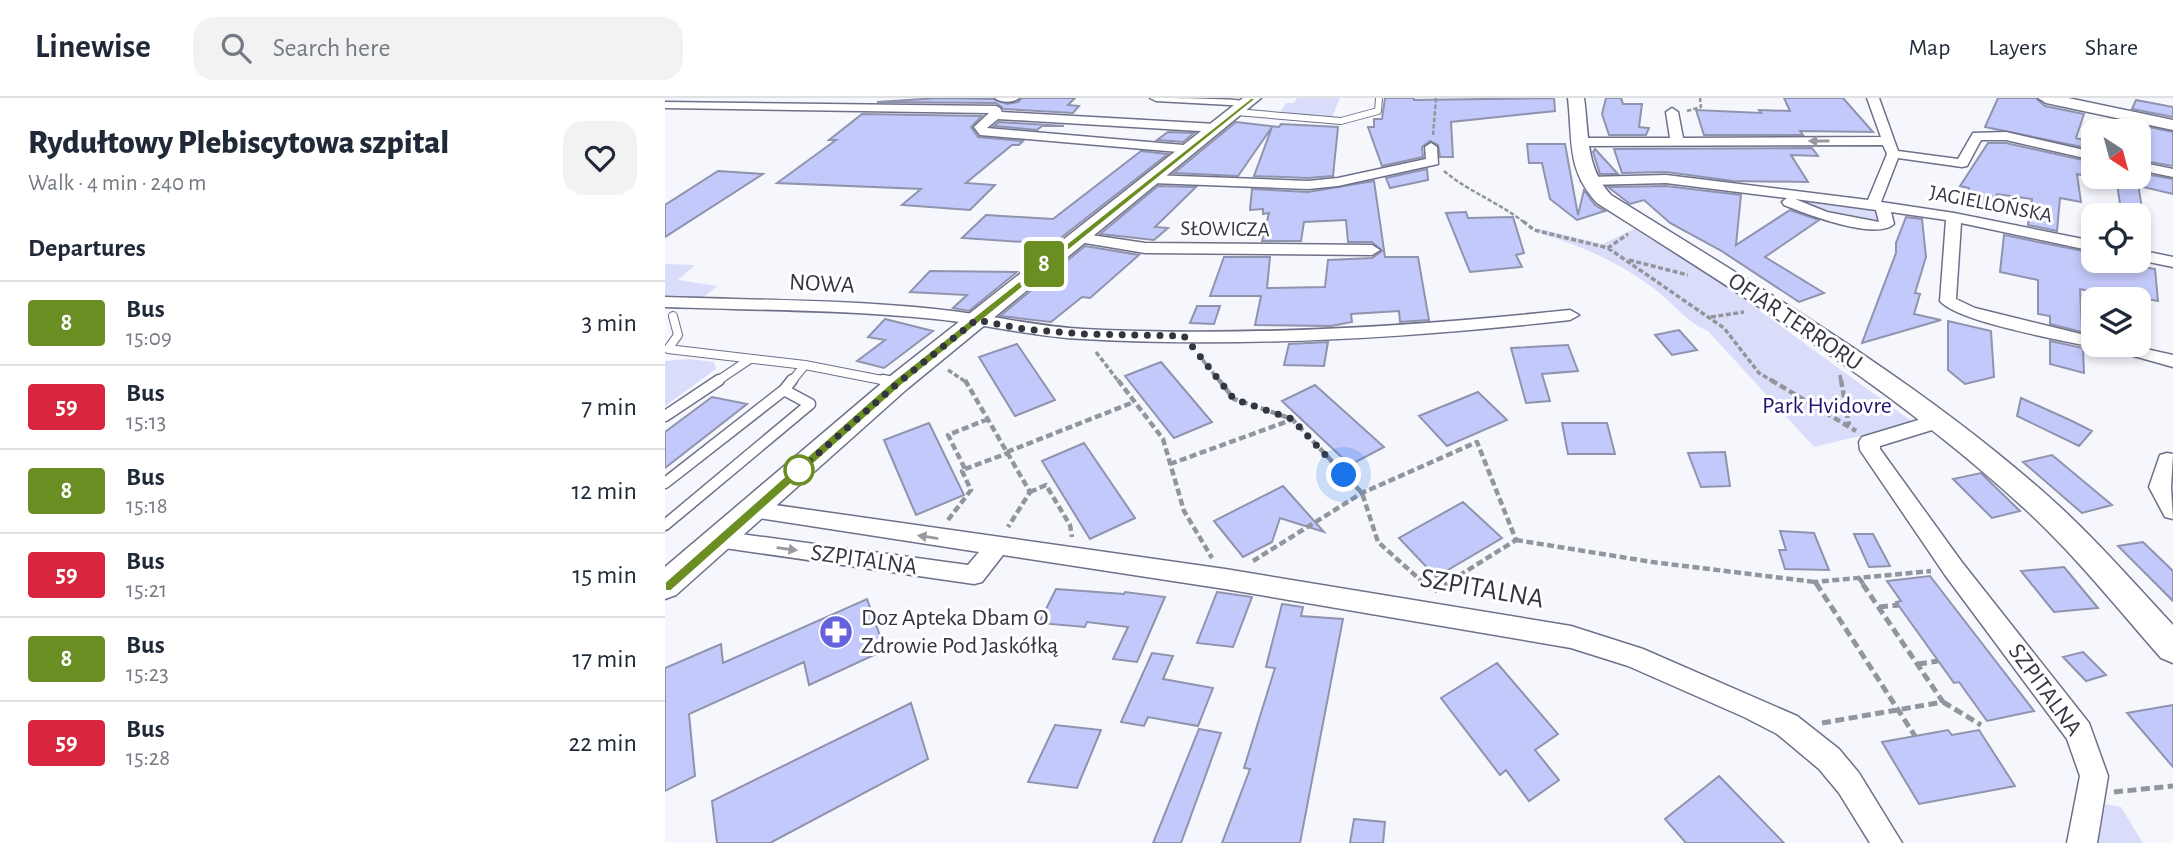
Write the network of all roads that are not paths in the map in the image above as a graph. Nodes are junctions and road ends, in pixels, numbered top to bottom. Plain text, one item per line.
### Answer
1 (1002, 98) edge
2 (1013, 98) edge
3 (1156, 98) edge
4 (1379, 98) edge
5 (1576, 98) edge
6 (1873, 98) edge
7 (2046, 98) edge
8 (1246, 104) edge
9 (665, 105) edge
10 (1672, 112) dead end
11 (995, 113) junction
12 (2173, 125) edge
13 (1216, 128) junction
14 (1677, 141) junction
15 (1579, 142) junction
16 (1890, 147) junction
17 (1190, 149) junction
18 (2081, 153) edge
19 (1432, 154) road end
20 (2151, 168) edge
21 (2173, 173) edge
22 (1152, 178) junction
23 (1588, 181) junction
24 (1764, 191) junction
25 (1877, 205) junction
26 (1954, 217) junction
27 (1078, 238) junction
28 (2081, 243) edge
29 (1372, 250) dead end
30 (2151, 257) edge
31 (2173, 261) edge
32 (669, 309) edge
33 (1570, 316) dead end
34 (976, 320) junction
35 (2081, 339) edge
36 (666, 350) edge
37 (2151, 356) edge
38 (750, 359) junction
39 (2173, 361) edge
40 (805, 365) junction
41 (898, 383) junction
42 (784, 390) junction
43 (665, 416) edge
44 (1938, 421) junction
45 (2173, 462) edge
46 (665, 482) edge
47 (754, 510) junction
48 (2173, 511) edge
49 (666, 522) edge
50 (719, 540) junction
51 (996, 547) junction
52 (665, 586) edge
53 (2173, 648) edge
54 (1887, 843) edge
55 (2082, 843) edge

1 - 2 street
2 - 11 street
3 - 8 street
4 - 8 lane
5 - 15 street
6 - 16 street
7 - 12 street
8 - 13 street
9 - 11 street
10 - 14 street
11 - 13 street
11 - 17 street
13 - 17 street
14 - 15 street
16 -> 14 street
15 - 23 street
16 - 18 street
16 - 25 street, JAGIELLOŃSKA
17 - 22 street
19 - 22 street
20 - 21 street
22 - 27 street
23 - 24 street, JAGIELLOŃSKA
23 - 44 street, OFIAR TERRORU
24 - 25 street, JAGIELLOŃSKA
24 - 25 street, JAGIELLOŃSKA
25 - 26 street, JAGIELLOŃSKA
26 - 28 street, JAGIELLOŃSKA
26 - 35 street
27 - 29 street, SŁOWICZA
27 - 34 street
30 - 31 street
32 - 34 street, NOWA
32 - 36 lane
33 - 34 street, NOWA
34 - 41 street
36 - 38 lane
37 - 39 street
38 - 40 lane
38 - 43 lane
40 - 41 lane
40 - 42 lane
41 - 47 street
42 - 46 lane
42 - 49 lane
44 - 53 street, OFIAR TERRORU
44 - 55 street, SZPITALNA
45 - 48 street
47 - 50 street
51 -> 47 street, SZPITALNA
50 -> 51 street, SZPITALNA
50 - 52 street
51 - 54 street, SZPITALNA

